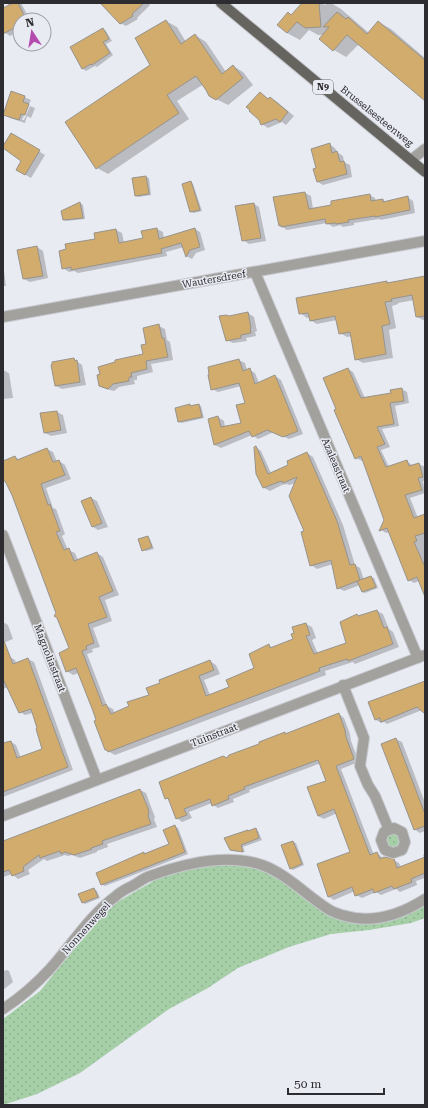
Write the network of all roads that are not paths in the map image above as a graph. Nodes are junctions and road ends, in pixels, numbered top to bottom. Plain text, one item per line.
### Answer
1 (221, 3) edge
2 (425, 149) edge
3 (411, 160) junction
4 (425, 172) edge
5 (425, 241) edge
6 (254, 272) junction
7 (3, 317) edge
8 (3, 535) edge
9 (421, 656) edge
10 (343, 685) junction
11 (97, 780) junction
12 (3, 816) edge
13 (389, 830) dead end
14 (425, 899) edge
15 (3, 1009) edge

1 - 3 main road, Brusselsesteenweg / N9
2 - 3 street
3 - 4 main road, Brusselsesteenweg / N9
5 - 6 street, Wautersdreef
6 - 7 street, Wautersdreef
6 - 9 street, Azaleastraat
8 - 11 street, Magnoliastraat
9 - 10 street, Tuinstraat
10 - 11 street, Tuinstraat
10 - 13 street
11 - 12 street, Tuinstraat
14 - 15 street, Nonnenwegel

